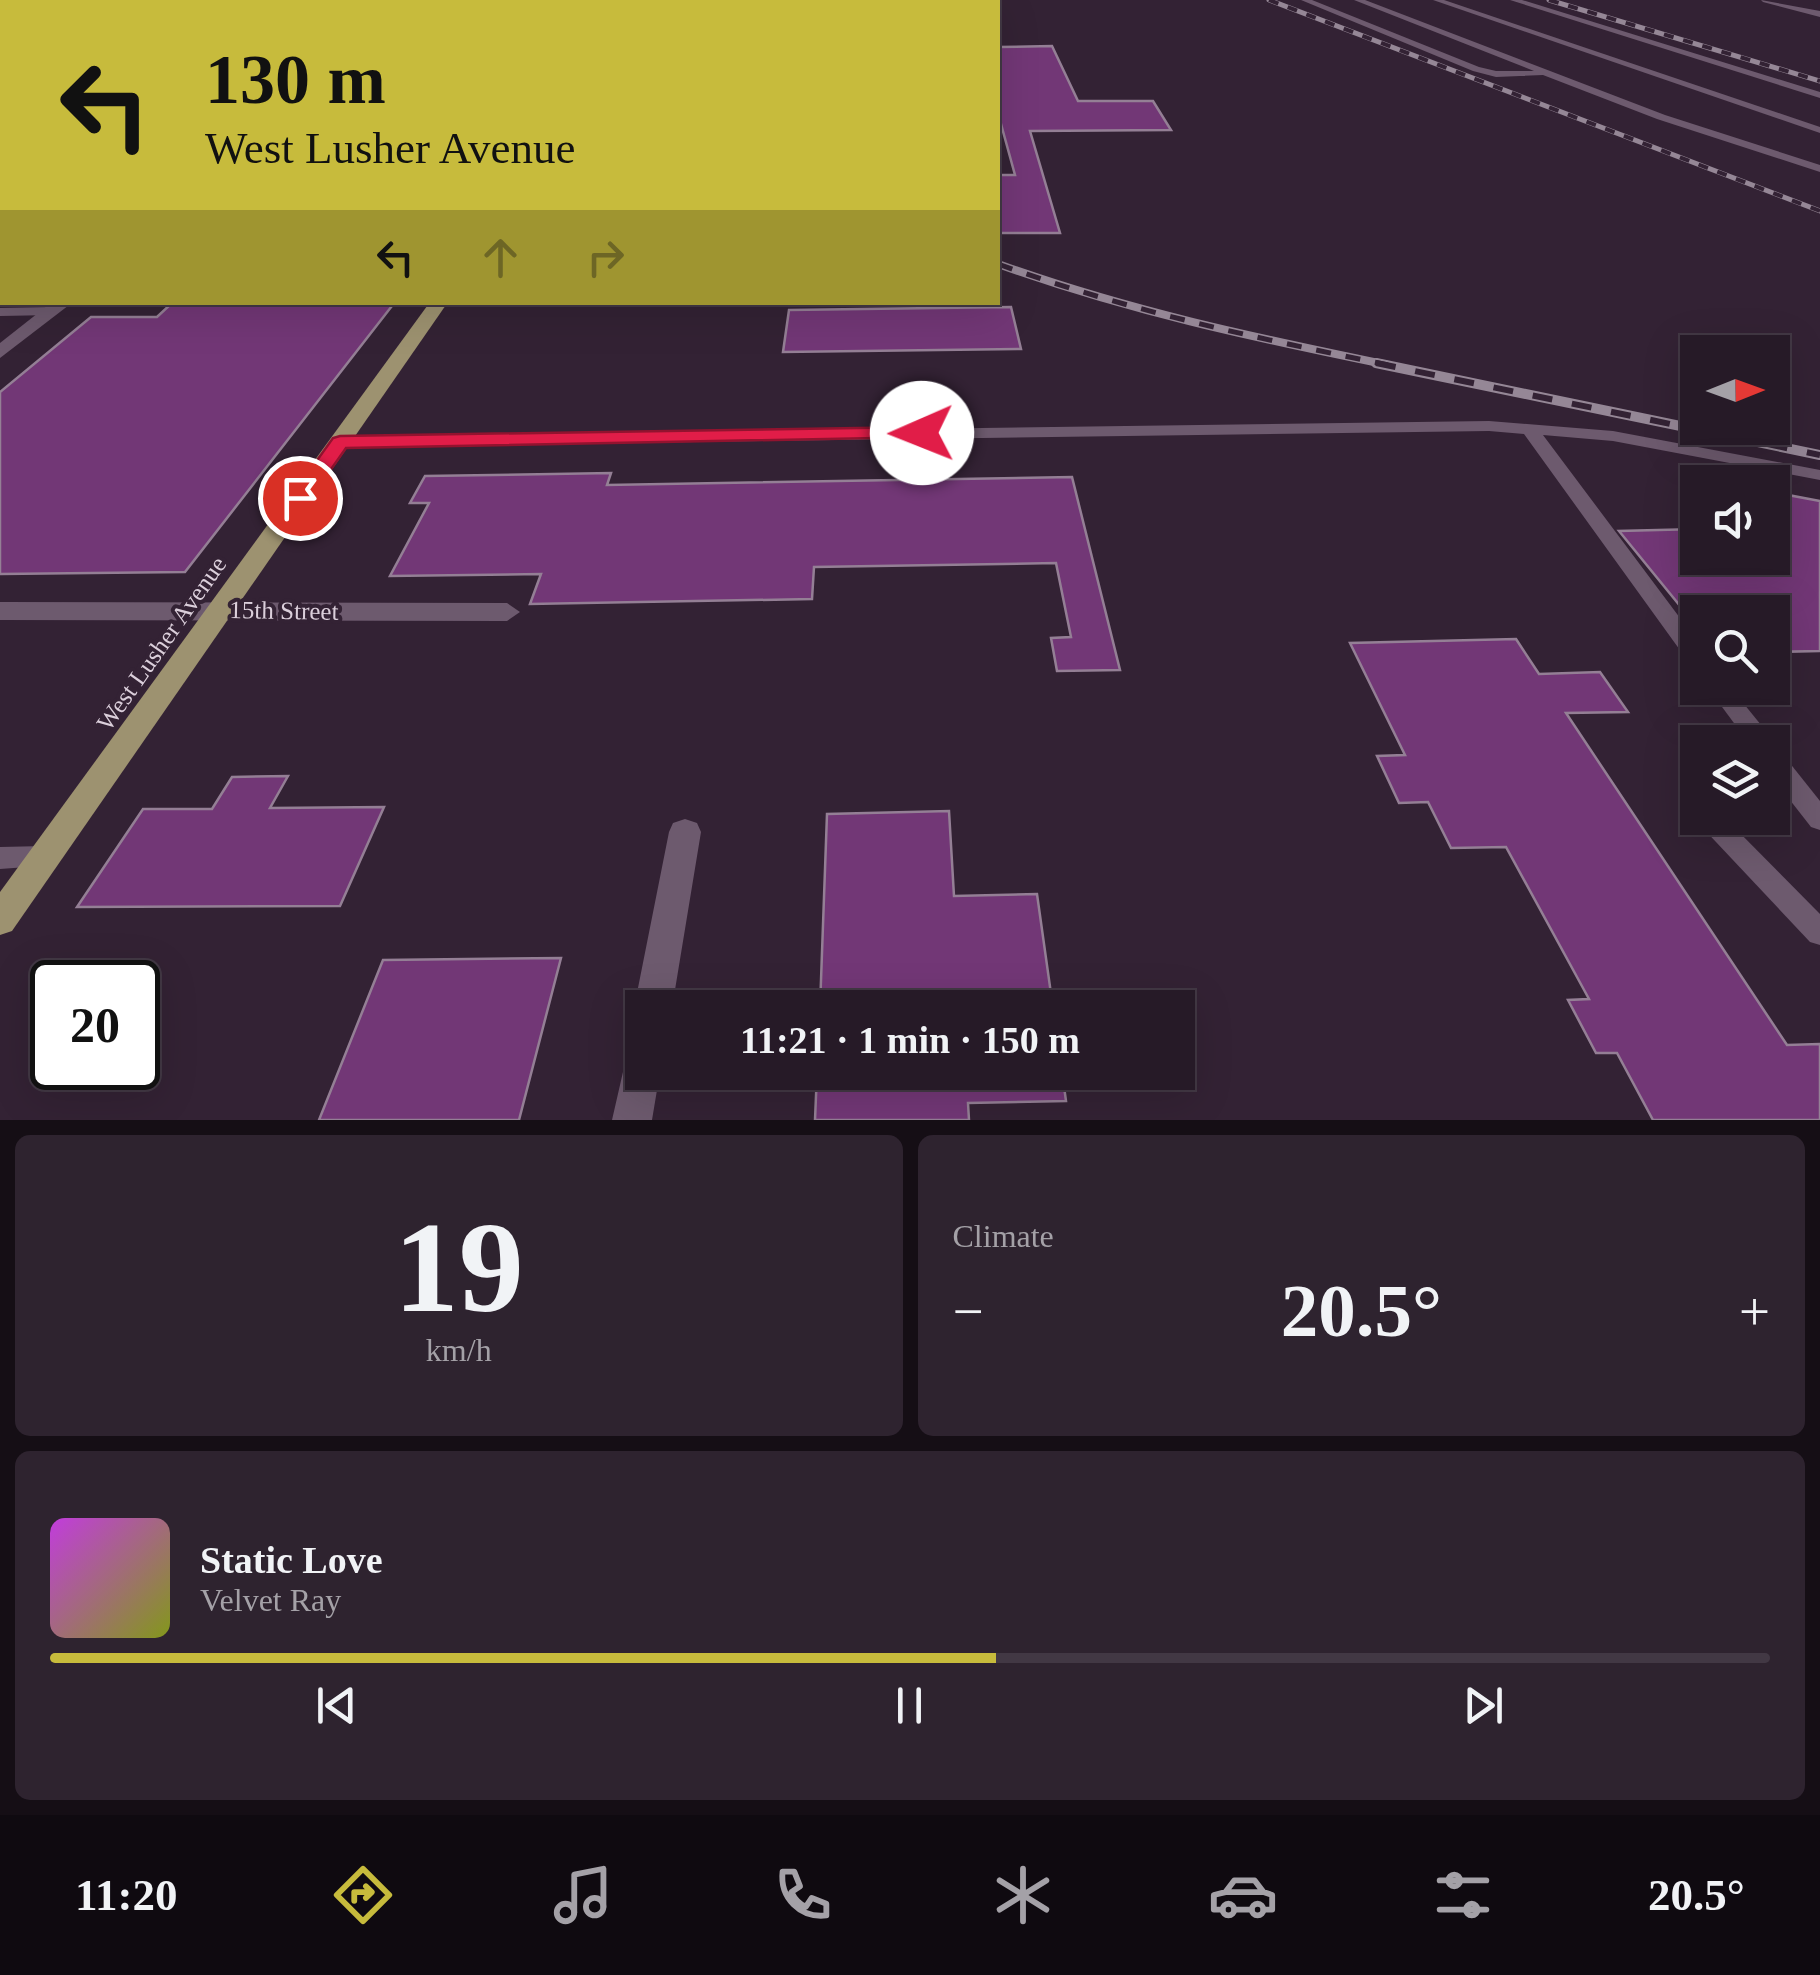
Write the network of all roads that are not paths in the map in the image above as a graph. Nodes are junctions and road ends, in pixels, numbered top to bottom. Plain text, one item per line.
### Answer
1 (1306, 0) edge
2 (1321, 0) edge
3 (1358, 0) edge
4 (1437, 0) edge
5 (1514, 0) edge
6 (1766, 0) edge
7 (1820, 14) edge
8 (1549, 74) junction
9 (1820, 95) edge
10 (1820, 130) edge
11 (1820, 169) edge
12 (438, 305) edge
13 (59, 307) edge
14 (0, 312) edge
15 (0, 352) edge
16 (1529, 429) junction
17 (340, 442) junction
18 (1820, 475) edge
19 (221, 610) junction
20 (0, 611) edge
21 (507, 612) dead end
22 (1680, 635) edge
23 (1732, 705) edge
24 (1748, 725) edge
25 (1790, 781) edge
26 (1820, 820) edge
27 (685, 832) dead end
28 (1725, 835) edge
29 (45, 857) junction
30 (0, 858) edge
31 (0, 920) edge
32 (1820, 933) edge
33 (656, 990) edge
34 (637, 1090) edge
35 (632, 1120) edge

1 - 2 lane
1 - 8 lane
3 - 8 lane
4 - 10 lane
5 - 9 lane
6 - 7 street
8 - 11 lane
12 - 17 main road, West Lusher Avenue
13 - 14 lane
13 - 15 street
16 - 17 lane
16 - 18 lane
16 - 22 lane
17 - 19 main road, West Lusher Avenue
19 - 20 street, 15th Street
19 - 21 street, 15th Street
19 - 29 main road, West Lusher Avenue
23 - 24 lane
25 - 26 lane
27 - 33 street
28 - 32 lane
29 - 30 lane
29 - 31 main road, West Lusher Avenue
34 - 35 street

